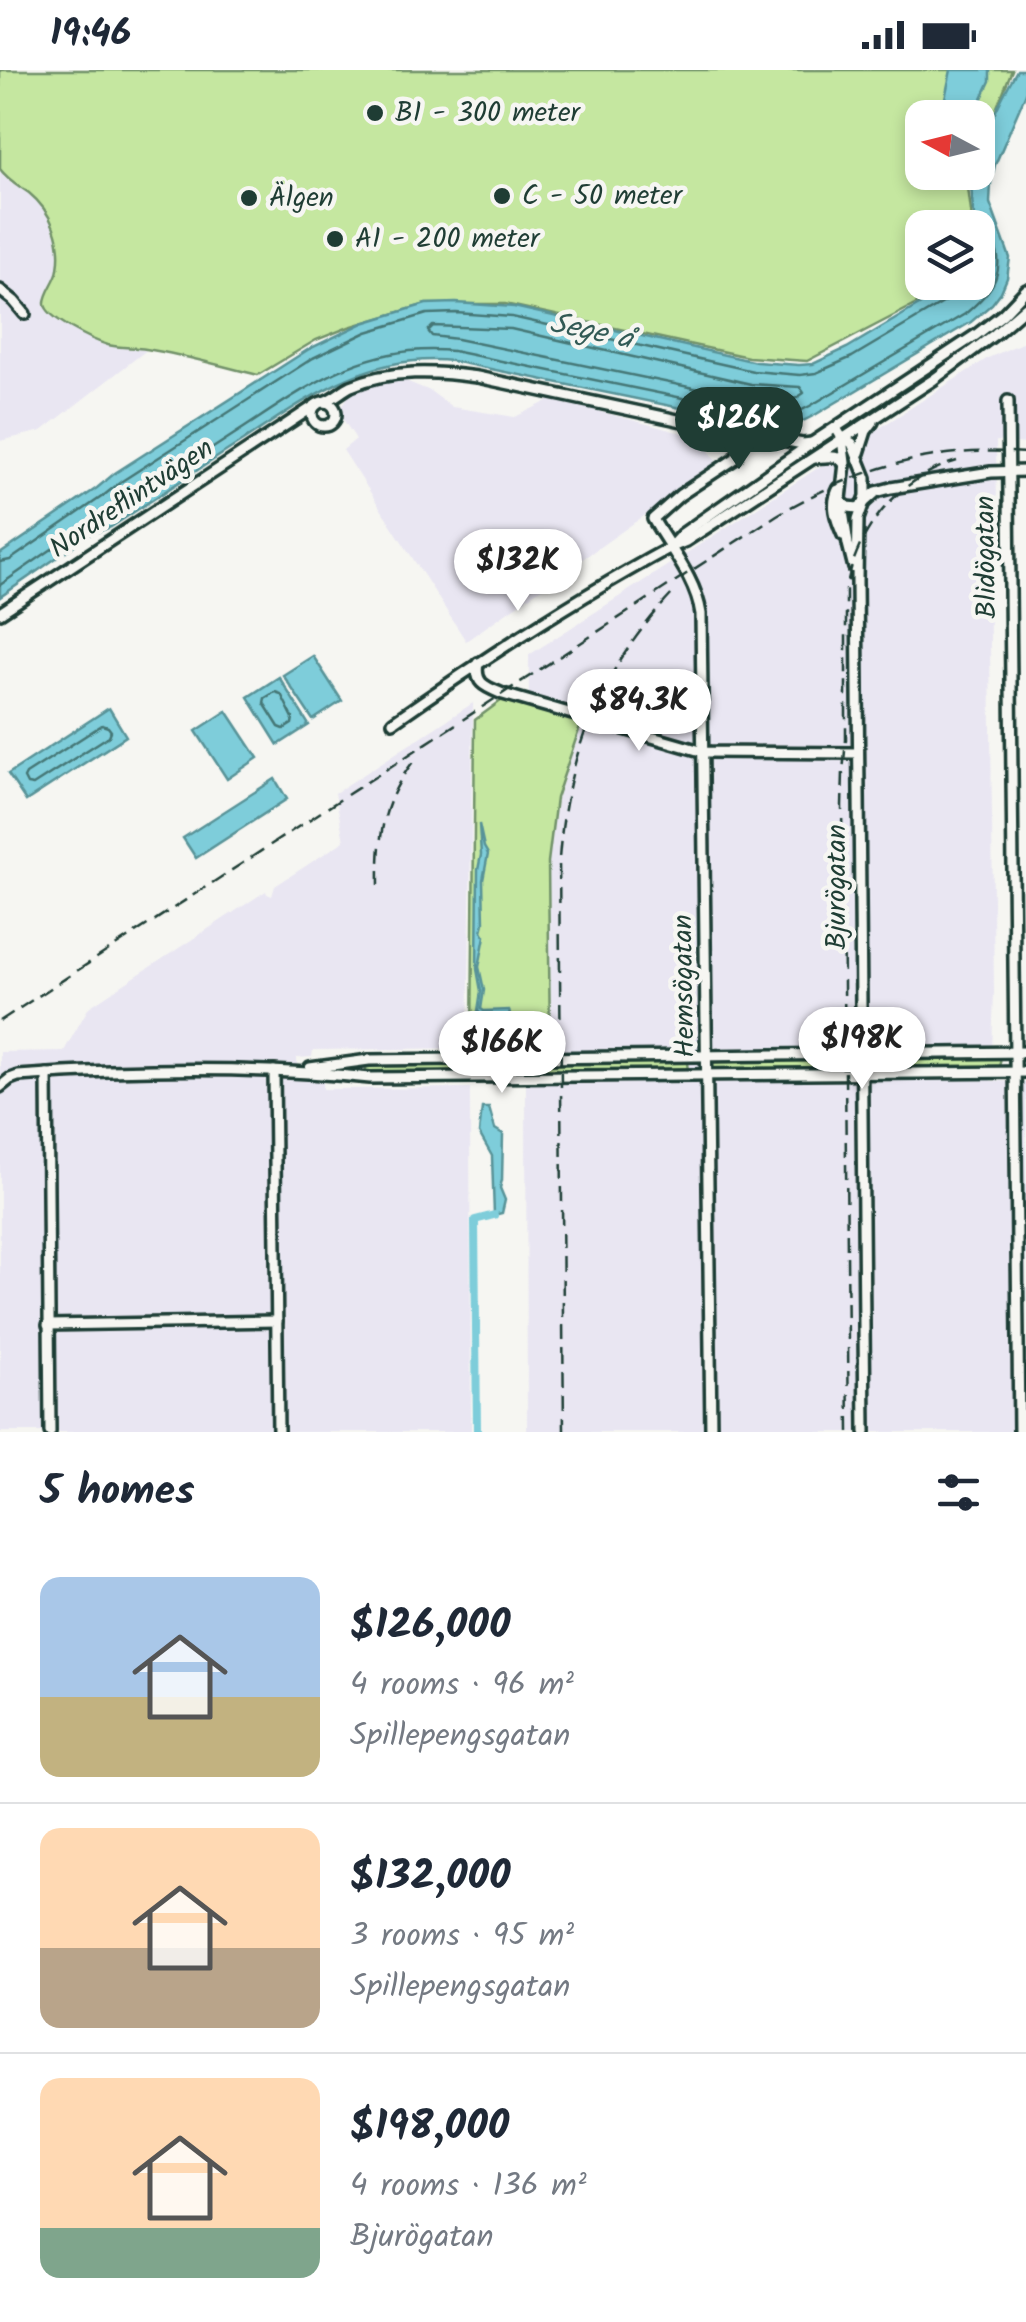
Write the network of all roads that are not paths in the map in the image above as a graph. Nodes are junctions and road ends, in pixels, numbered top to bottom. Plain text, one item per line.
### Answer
1 (0, 290) edge
2 (1026, 290) edge
3 (1026, 307) edge
4 (25, 314) dead end
5 (342, 392) junction
6 (1008, 401) dead end
7 (320, 403) junction
8 (336, 411) junction
9 (878, 415) junction
10 (289, 422) junction
11 (314, 422) junction
12 (836, 428) junction
13 (740, 433) junction
14 (842, 438) junction
15 (812, 443) junction
16 (859, 456) junction
17 (812, 458) junction
18 (845, 468) junction
19 (1009, 471) junction
20 (1026, 471) edge
21 (866, 478) junction
22 (844, 482) junction
23 (891, 488) junction
24 (842, 502) junction
25 (864, 503) junction
26 (848, 544) junction
27 (670, 548) junction
28 (857, 581) junction
29 (0, 613) edge
30 (478, 663) junction
31 (394, 722) dead end
32 (704, 752) junction
33 (858, 752) junction
34 (1021, 1052) edge
35 (860, 1054) junction
36 (708, 1056) junction
37 (274, 1070) junction
38 (297, 1070) junction
39 (1021, 1072) edge
40 (860, 1073) junction
41 (47, 1074) junction
42 (709, 1075) junction
43 (0, 1087) edge
44 (277, 1321) junction
45 (48, 1326) junction
46 (50, 1432) edge
47 (278, 1432) edge
48 (711, 1432) edge
49 (864, 1432) edge
50 (1019, 1432) edge

1 - 4 street
2 - 12 street
3 - 9 street
5 - 7 street, Nordreflintvägen
5 - 8 street
5 - 13 street, Nordreflintvägen
6 - 19 street, Blidögatan
7 - 8 street
7 - 10 street, Nordreflintvägen
7 - 11 street
8 - 11 street
9 - 14 street
9 - 16 street
10 - 11 street
10 - 29 street, Nordreflintvägen
12 - 14 street, Bjurögatan
12 - 15 street
13 - 15 street, Nordreflintvägen
13 - 27 street, Hemsögatan
14 - 16 street, Bjurögatan
14 - 17 street
14 - 18 street, Bjurögatan
15 - 27 street
16 - 21 street, Bjurögatan
17 - 18 street
17 - 27 street
18 - 22 street, Bjurögatan
19 - 20 street
19 - 23 street
19 - 34 street, Blidögatan
21 - 23 street
21 - 25 street, Bjurögatan
22 - 24 street, Bjurögatan
22 - 26 street, Bjurögatan
23 - 25 street
24 - 25 street
24 - 26 street, Bjurögatan
25 - 28 street, Bjurögatan
26 - 28 street, Bjurögatan
27 - 30 street
27 - 32 street, Hemsögatan
28 - 33 street, Bjurögatan
30 - 31 street
30 - 32 street
32 - 33 street
32 - 36 street, Hemsögatan
33 - 35 street, Bjurögatan
34 - 35 street
34 - 39 street, Blidögatan
35 - 36 street
35 - 40 street, Bjurögatan
36 - 38 street
36 - 42 street, Hemsögatan
37 - 38 street
37 - 41 street
37 - 44 street
38 - 42 street
39 - 40 street
39 - 50 street, Blidögatan
40 - 42 street
40 - 49 street, Bjurögatan
41 - 43 street
41 - 45 street
42 - 48 street, Hemsögatan
44 - 45 street
44 - 47 street
45 - 46 street

